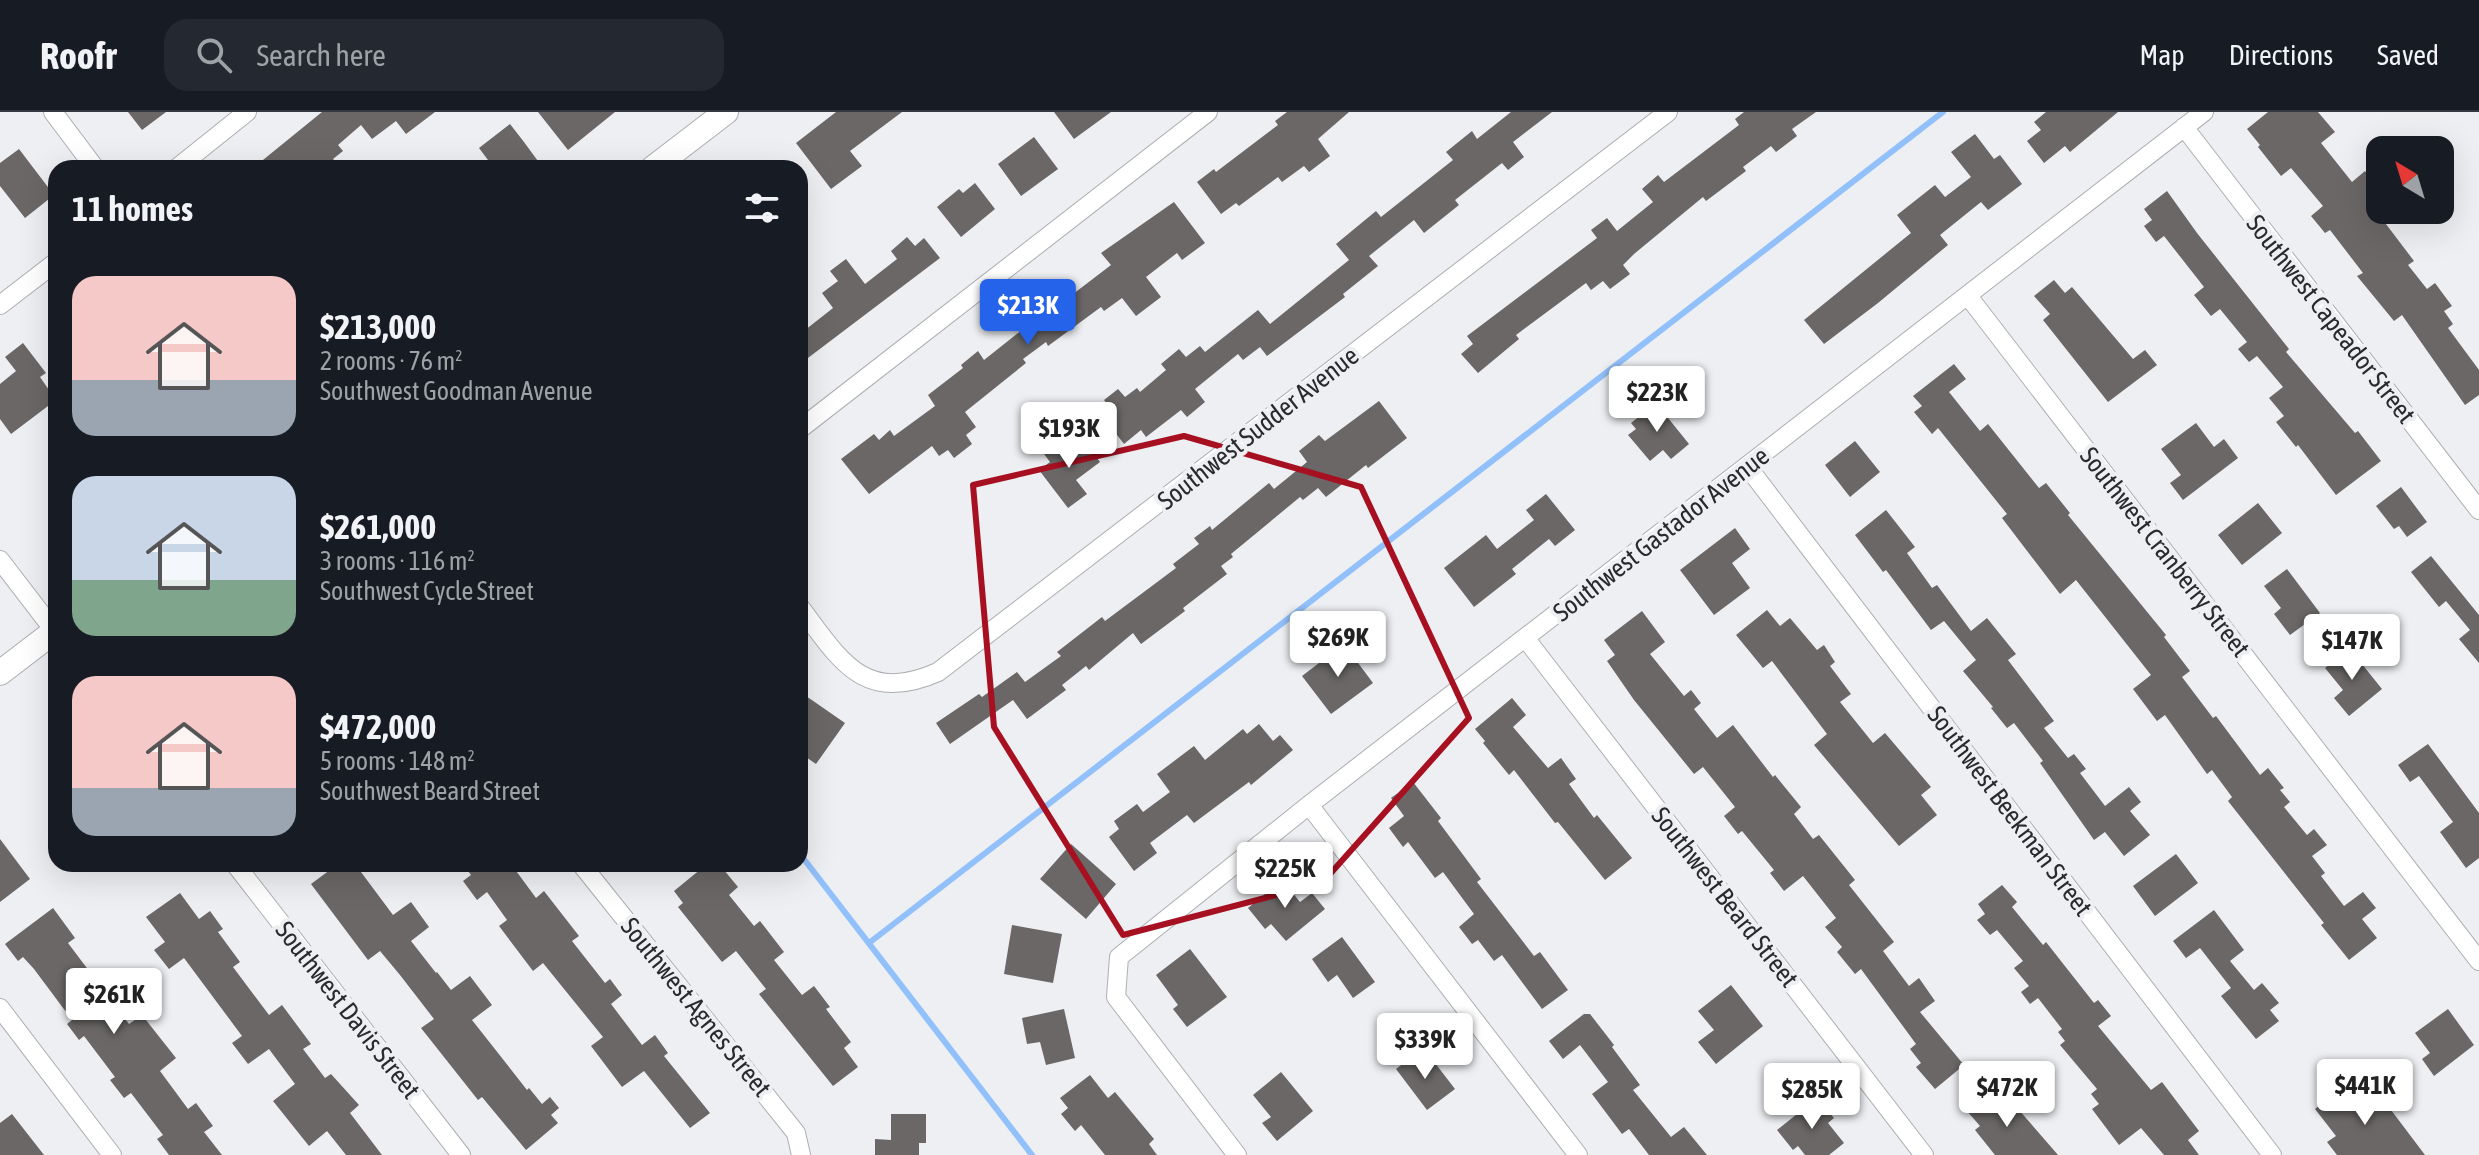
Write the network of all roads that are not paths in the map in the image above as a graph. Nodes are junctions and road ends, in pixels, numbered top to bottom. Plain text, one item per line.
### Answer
1 (53, 112) edge
2 (247, 112) edge
3 (726, 112) edge
4 (1208, 112) edge
5 (1668, 112) edge
6 (2204, 112) edge
7 (2184, 127) junction
8 (89, 160) edge
9 (187, 160) edge
10 (663, 160) edge
11 (48, 268) edge
12 (1968, 296) junction
13 (0, 305) edge
14 (808, 423) edge
15 (1747, 466) junction
16 (2479, 510) edge
17 (0, 560) edge
18 (808, 618) edge
19 (48, 621) edge
20 (48, 637) edge
21 (1526, 639) junction
22 (0, 673) edge
23 (1309, 805) junction
24 (241, 872) edge
25 (587, 872) edge
26 (2479, 961) edge
27 (0, 1008) edge
28 (112, 1155) edge
29 (461, 1155) edge
30 (801, 1155) edge
31 (1237, 1155) edge
32 (1578, 1155) edge
33 (1924, 1155) edge
34 (2272, 1155) edge

1 - 8 street
2 - 9 street
3 - 10 street
4 - 14 street
5 - 18 street, Southwest Sudder Avenue
6 - 7 street, Southwest Gastador Avenue
7 - 12 street, Southwest Gastador Avenue
7 - 16 street, Southwest Capeador Street
11 - 13 street
12 - 15 street, Southwest Gastador Avenue
12 - 26 street, Southwest Cranberry Street
15 - 21 street, Southwest Gastador Avenue
15 - 34 street, Southwest Beekman Street
17 - 19 street
20 - 22 street
21 - 23 street, Southwest Gastador Avenue
21 - 33 street, Southwest Beard Street
23 - 31 street, Southwest Gastador Avenue
23 - 32 street
24 - 29 street, Southwest Davis Street
25 - 30 street, Southwest Agnes Street
27 - 28 street

